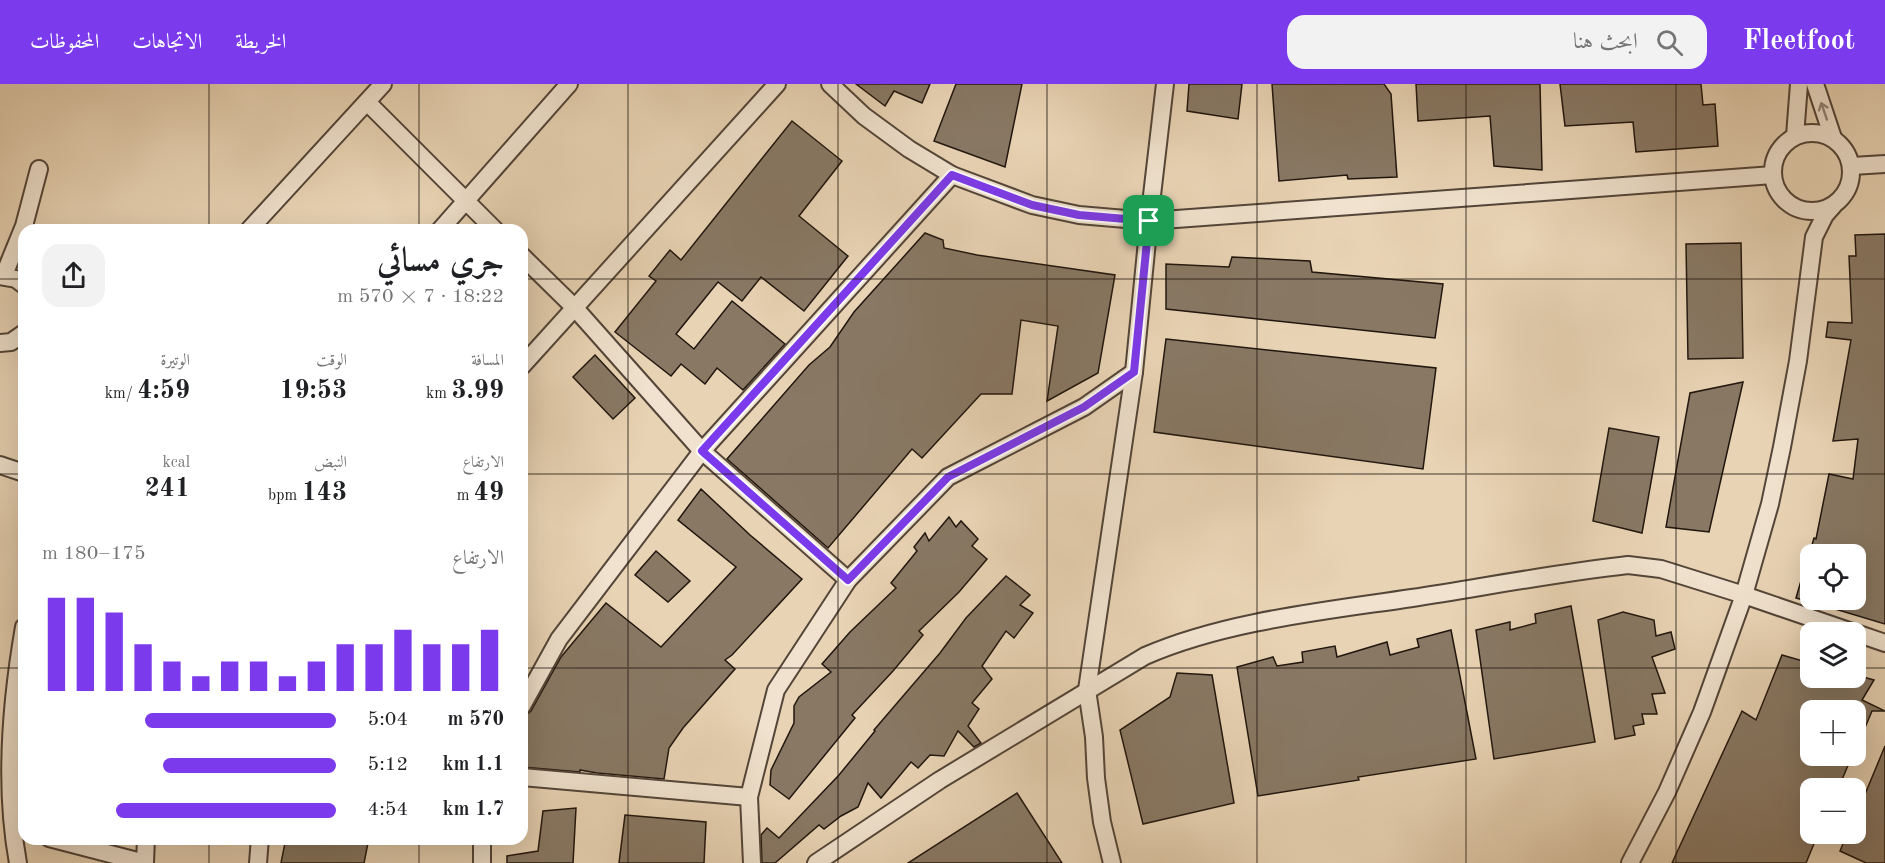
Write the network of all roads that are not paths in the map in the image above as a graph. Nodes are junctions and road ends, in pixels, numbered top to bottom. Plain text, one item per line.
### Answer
1 (383, 84) edge
2 (569, 84) edge
3 (777, 84) edge
4 (830, 84) edge
5 (1165, 84) edge
6 (1798, 84) edge
7 (1815, 84) edge
8 (367, 102) junction
9 (1795, 136) junction
10 (1833, 138) junction
11 (1885, 164) edge
12 (1852, 166) junction
13 (39, 169) dead end
14 (952, 175) junction
15 (1773, 175) junction
16 (466, 201) junction
17 (1794, 206) junction
18 (1833, 206) junction
19 (1149, 221) junction
20 (25, 224) edge
21 (255, 224) edge
22 (445, 224) edge
23 (489, 224) edge
24 (18, 239) edge
25 (1812, 249) junction
26 (528, 262) edge
27 (2, 275) edge
28 (18, 280) edge
29 (574, 307) junction
30 (18, 337) edge
31 (0, 343) edge
32 (528, 359) edge
33 (1134, 372) junction
34 (702, 451) junction
35 (0, 465) edge
36 (18, 471) edge
37 (848, 580) junction
38 (1744, 595) junction
39 (1823, 622) edge
40 (1866, 637) edge
41 (1885, 643) edge
42 (18, 688) edge
43 (528, 690) edge
44 (1087, 690) junction
45 (12, 738) edge
46 (528, 778) edge
47 (749, 797) junction
48 (18, 831) edge
49 (76, 845) edge
50 (146, 845) edge
51 (259, 845) edge
52 (482, 845) edge
53 (18, 863) edge
54 (145, 863) edge
55 (258, 863) edge
56 (482, 863) edge
57 (752, 863) edge
58 (816, 863) edge
59 (1112, 863) edge
60 (1630, 863) edge

1 - 8 street
2 - 16 street
3 - 29 street
4 - 14 street
5 - 19 street
6 - 9 street
10 -> 7 street
8 - 16 street
8 - 21 street
9 - 10 street
9 - 15 street
10 - 12 street
11 - 12 street
12 - 18 street
13 - 20 street
14 - 19 street
14 - 34 street
15 - 17 street
15 - 19 street
16 - 22 street
16 - 23 street
17 - 18 street
17 - 25 street
18 - 25 street
19 - 33 street
24 - 27 street
25 - 38 street
26 - 29 street
27 - 28 street
29 - 32 street
29 - 34 street
30 - 31 street
33 - 37 street
33 - 44 street
34 - 37 street
34 - 43 street
35 - 36 street
37 - 47 street
38 - 39 street
38 - 44 street
38 - 60 street
40 - 41 street
42 - 45 street
44 - 58 street
44 - 59 street
45 - 48 street
46 - 47 street
47 - 57 street
48 - 53 street
49 - 54 street
50 - 54 street
51 - 55 street
52 - 56 street

